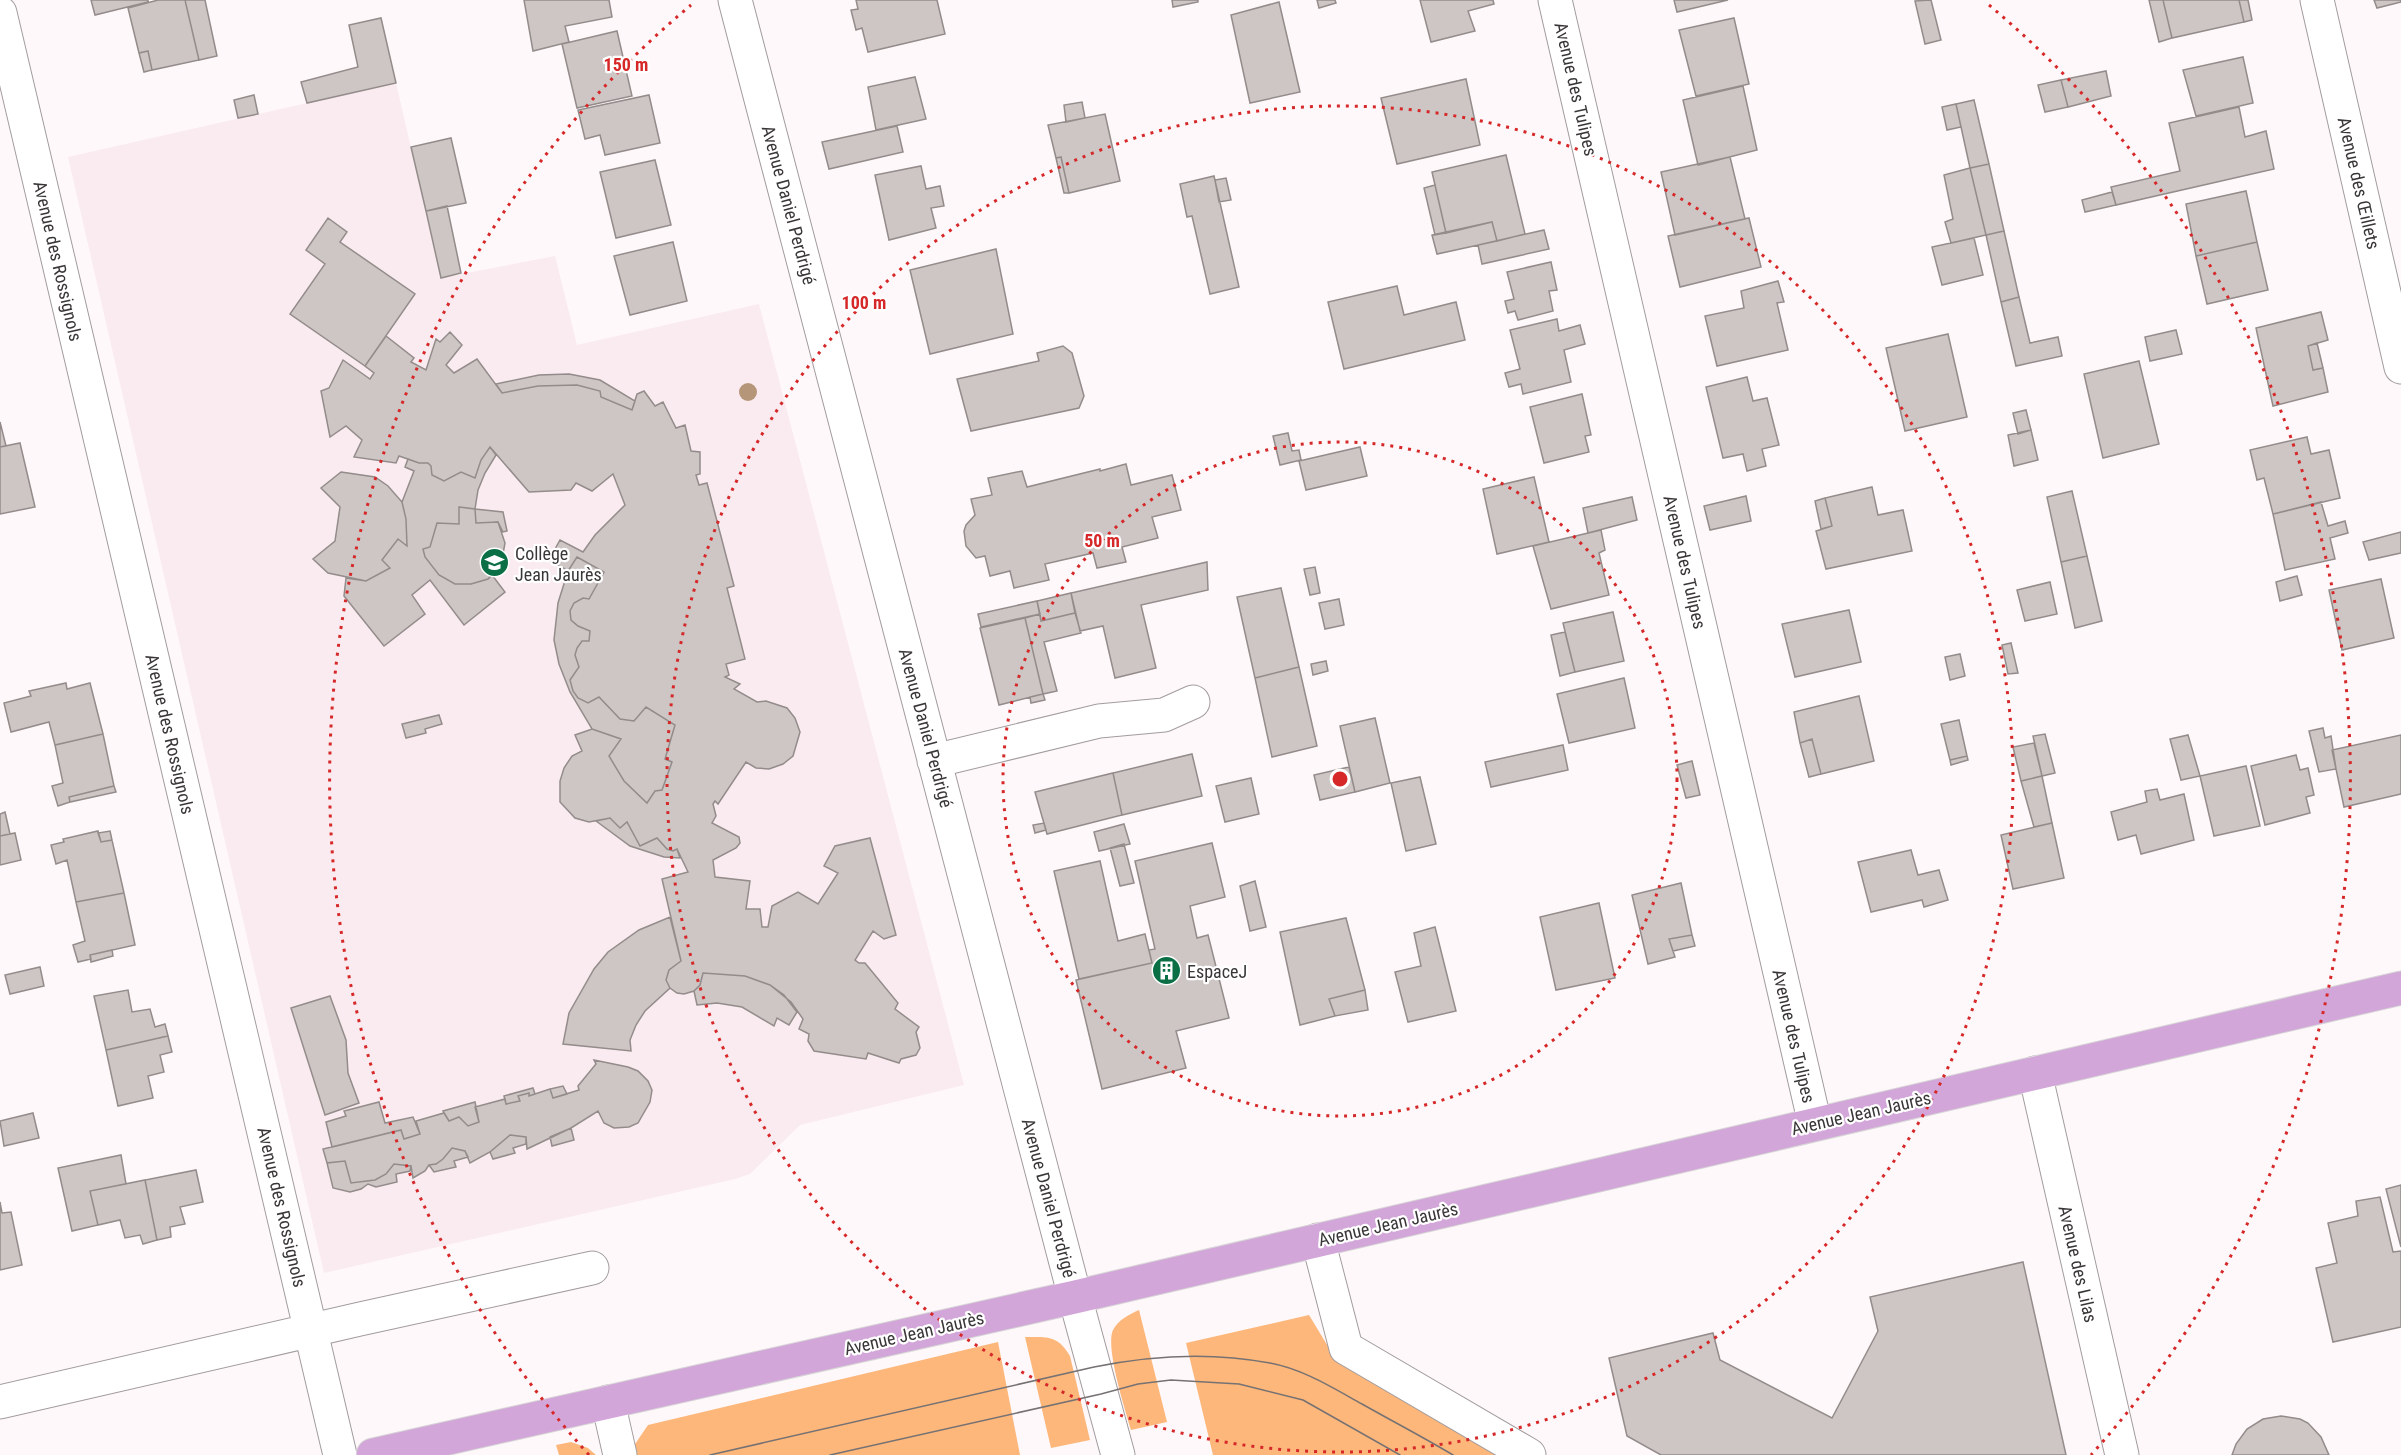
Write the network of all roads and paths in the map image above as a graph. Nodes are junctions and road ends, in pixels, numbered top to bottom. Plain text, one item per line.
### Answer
1 (735, 0) edge
2 (1556, 0) edge
3 (2317, 0) edge
4 (0, 13) edge
5 (2401, 367) edge
6 (1193, 702) dead end
7 (934, 761) junction
8 (2401, 988) edge
9 (2035, 1073) junction
10 (1815, 1124) junction
11 (1318, 1240) junction
12 (592, 1268) dead end
13 (1075, 1297) junction
14 (311, 1330) junction
15 (0, 1402) edge
16 (608, 1402) junction
17 (340, 1455) edge
18 (373, 1455) edge
19 (620, 1455) edge
20 (1118, 1455) edge
21 (1529, 1455) edge
22 (2122, 1455) edge

1 - 7 street, Avenue Daniel Perdrigé
2 - 10 street, Avenue des Tulipes
3 - 5 street, Avenue des Œillets
4 - 14 street, Avenue des Rossignols
6 - 7 street
7 - 13 street, Avenue Daniel Perdrigé
8 - 9 main road, Avenue Jean Jaurès
9 - 10 main road, Avenue Jean Jaurès
9 - 22 street, Avenue des Lilas
10 - 11 main road, Avenue Jean Jaurès
11 - 13 main road, Avenue Jean Jaurès
11 - 21 street
12 - 14 street
13 - 16 main road, Avenue Jean Jaurès
13 - 20 street, Avenue Daniel Perdrigé
14 - 15 street
14 - 17 street, Avenue des Rossignols
16 - 18 main road, Avenue Jean Jaurès
16 - 19 street

